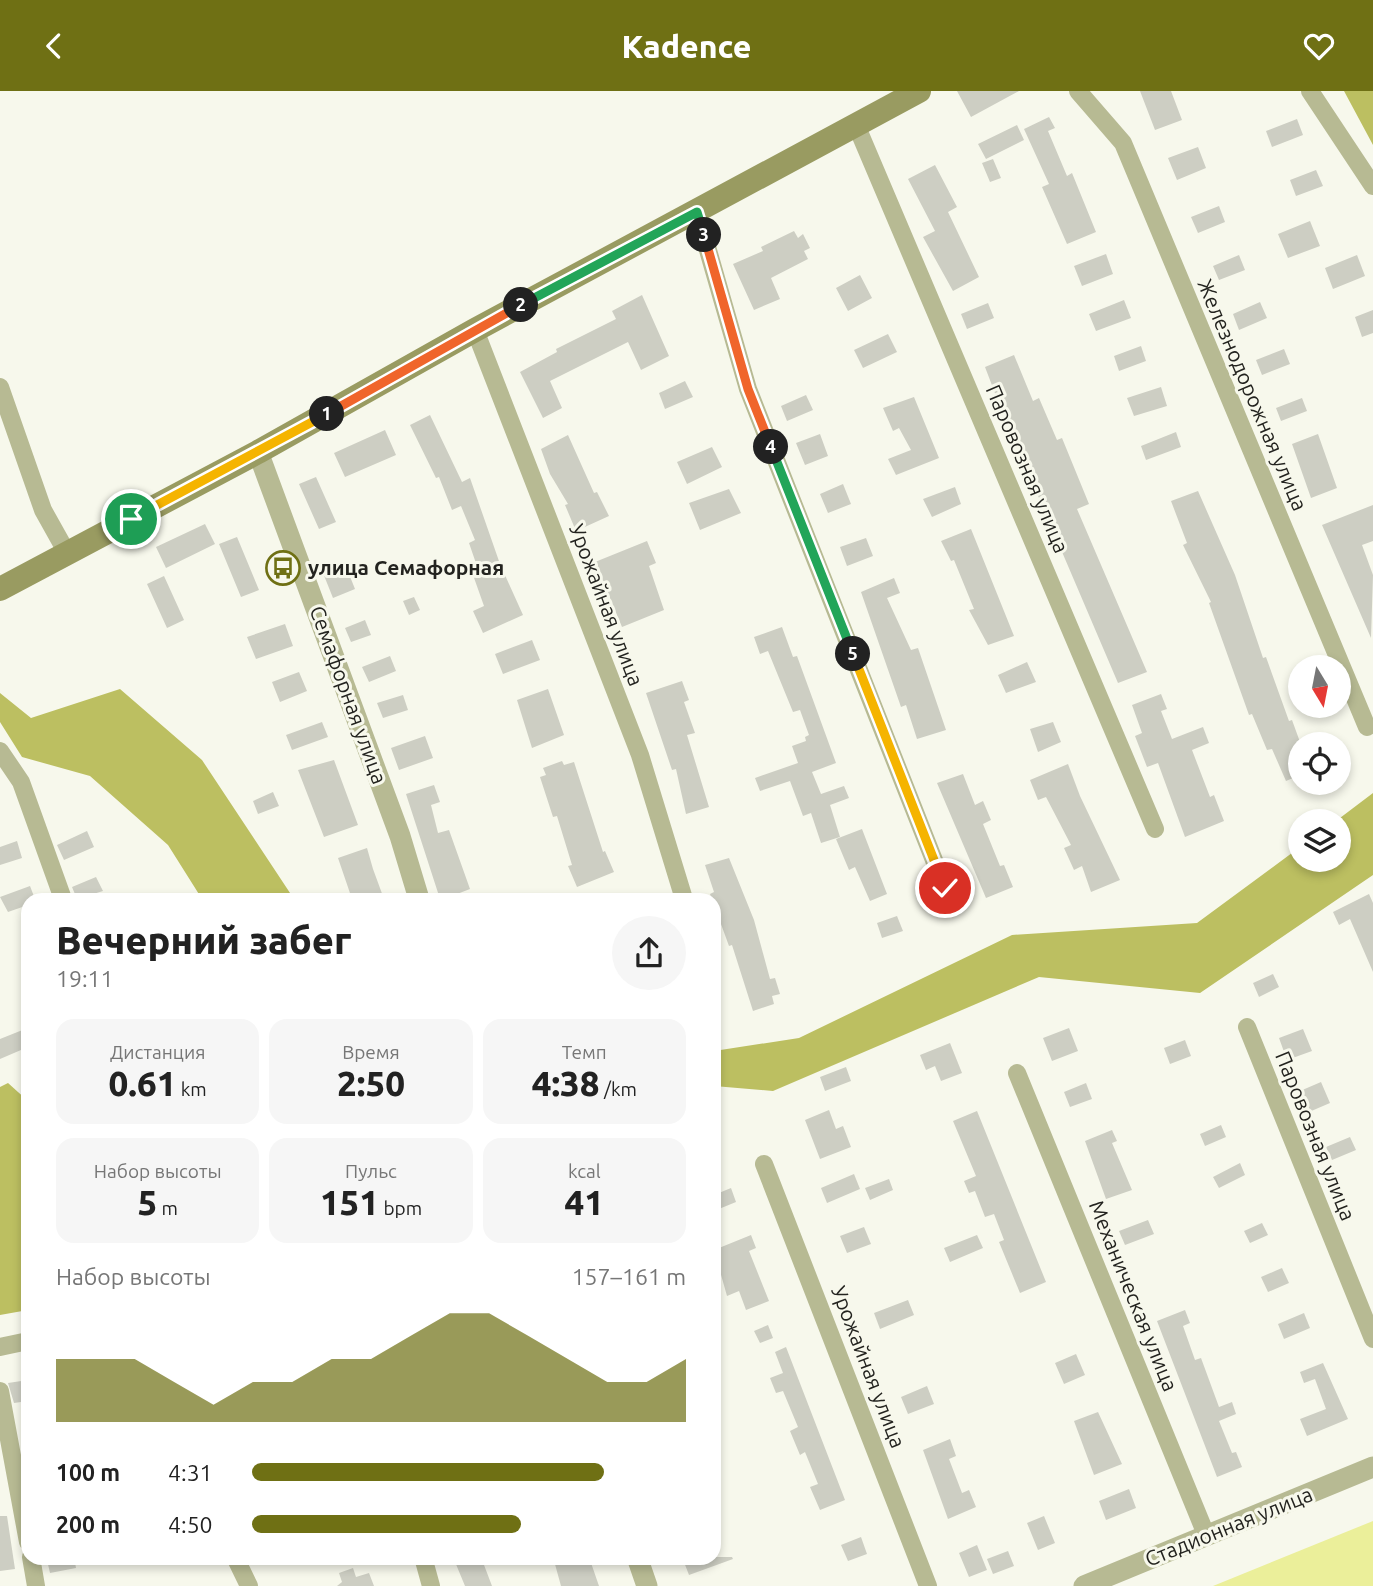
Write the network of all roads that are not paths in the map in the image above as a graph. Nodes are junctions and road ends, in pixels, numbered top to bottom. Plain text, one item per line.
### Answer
1 (919, 91) edge
2 (1079, 91) edge
3 (1310, 91) edge
4 (857, 127) junction
5 (1373, 186) edge
6 (697, 212) junction
7 (475, 330) junction
8 (0, 387) edge
9 (258, 452) junction
10 (67, 553) junction
11 (0, 589) edge
12 (1367, 727) dead end
13 (0, 751) edge
14 (1155, 829) dead end
15 (945, 888) dead end
16 (61, 893) edge
17 (417, 893) edge
18 (682, 893) edge
19 (1247, 1027) dead end
20 (1017, 1073) dead end
21 (764, 1164) dead end
22 (1373, 1339) edge
23 (21, 1342) edge
24 (0, 1347) edge
25 (0, 1391) edge
26 (1373, 1467) edge
27 (21, 1504) edge
28 (1207, 1537) junction
29 (32, 1565) edge
30 (239, 1565) edge
31 (425, 1565) edge
32 (640, 1565) edge
33 (36, 1586) edge
34 (249, 1586) edge
35 (431, 1586) edge
36 (647, 1586) edge
37 (928, 1586) edge
38 (1084, 1586) edge

1 - 4 main road
2 - 12 street, Железнодорожная улица
3 - 5 street
4 - 6 main road
4 - 14 street, Паровозная улица
6 - 7 main road
6 - 15 street
7 - 9 main road
7 - 18 street, Урожайная улица
8 - 10 street
9 - 10 main road
9 - 17 street, Семафорная улица
10 - 11 main road
13 - 16 street
19 - 22 street, Паровозная улица
20 - 28 street, Механическая улица
21 - 37 street, Урожайная улица
23 - 24 street
25 - 27 street
26 - 28 street, Стадионная улица
28 - 38 street, Стадионная улица
29 - 33 street
30 - 34 street
31 - 35 street
32 - 36 street

